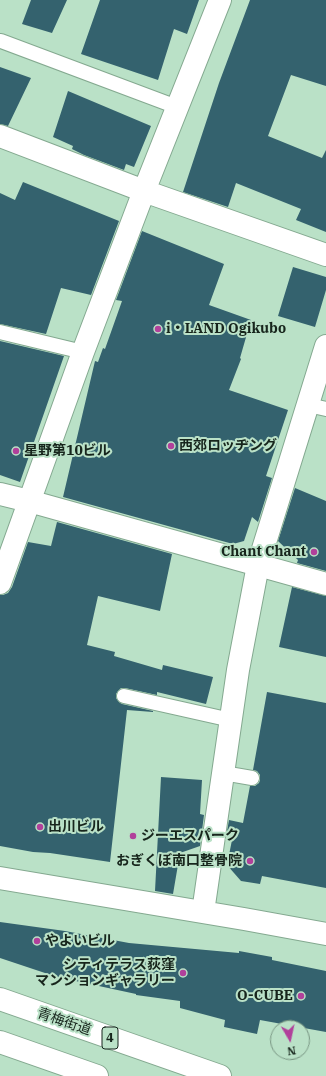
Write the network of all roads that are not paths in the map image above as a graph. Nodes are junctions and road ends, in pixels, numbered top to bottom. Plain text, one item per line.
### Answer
1 (220, 0) edge
2 (1, 41) dead end
3 (178, 107) junction
4 (0, 136) edge
5 (144, 191) junction
6 (326, 255) edge
7 (0, 332) edge
8 (326, 346) edge
9 (83, 352) junction
10 (317, 407) edge
11 (0, 494) edge
12 (29, 501) junction
13 (258, 565) junction
14 (0, 583) edge
15 (326, 584) edge
16 (124, 696) dead end
17 (231, 720) junction
18 (223, 773) junction
19 (252, 778) dead end
20 (0, 878) edge
21 (203, 912) junction
22 (326, 934) edge
23 (0, 999) edge
24 (0, 1042) edge
25 (97, 1076) edge
26 (220, 1076) edge

1 - 3 street
2 - 3 lane
3 - 5 street
4 - 5 street
5 - 6 street
5 - 9 street
7 - 9 lane
8 - 10 street
9 - 12 street
10 - 13 street
11 - 12 street
12 - 13 street
12 - 14 street
13 - 15 street
13 - 17 street
16 - 17 lane
17 - 18 street
18 - 19 lane
18 - 21 street
20 - 21 street
21 - 22 street
23 - 26 street, 青梅街道 / 4
24 - 25 street

